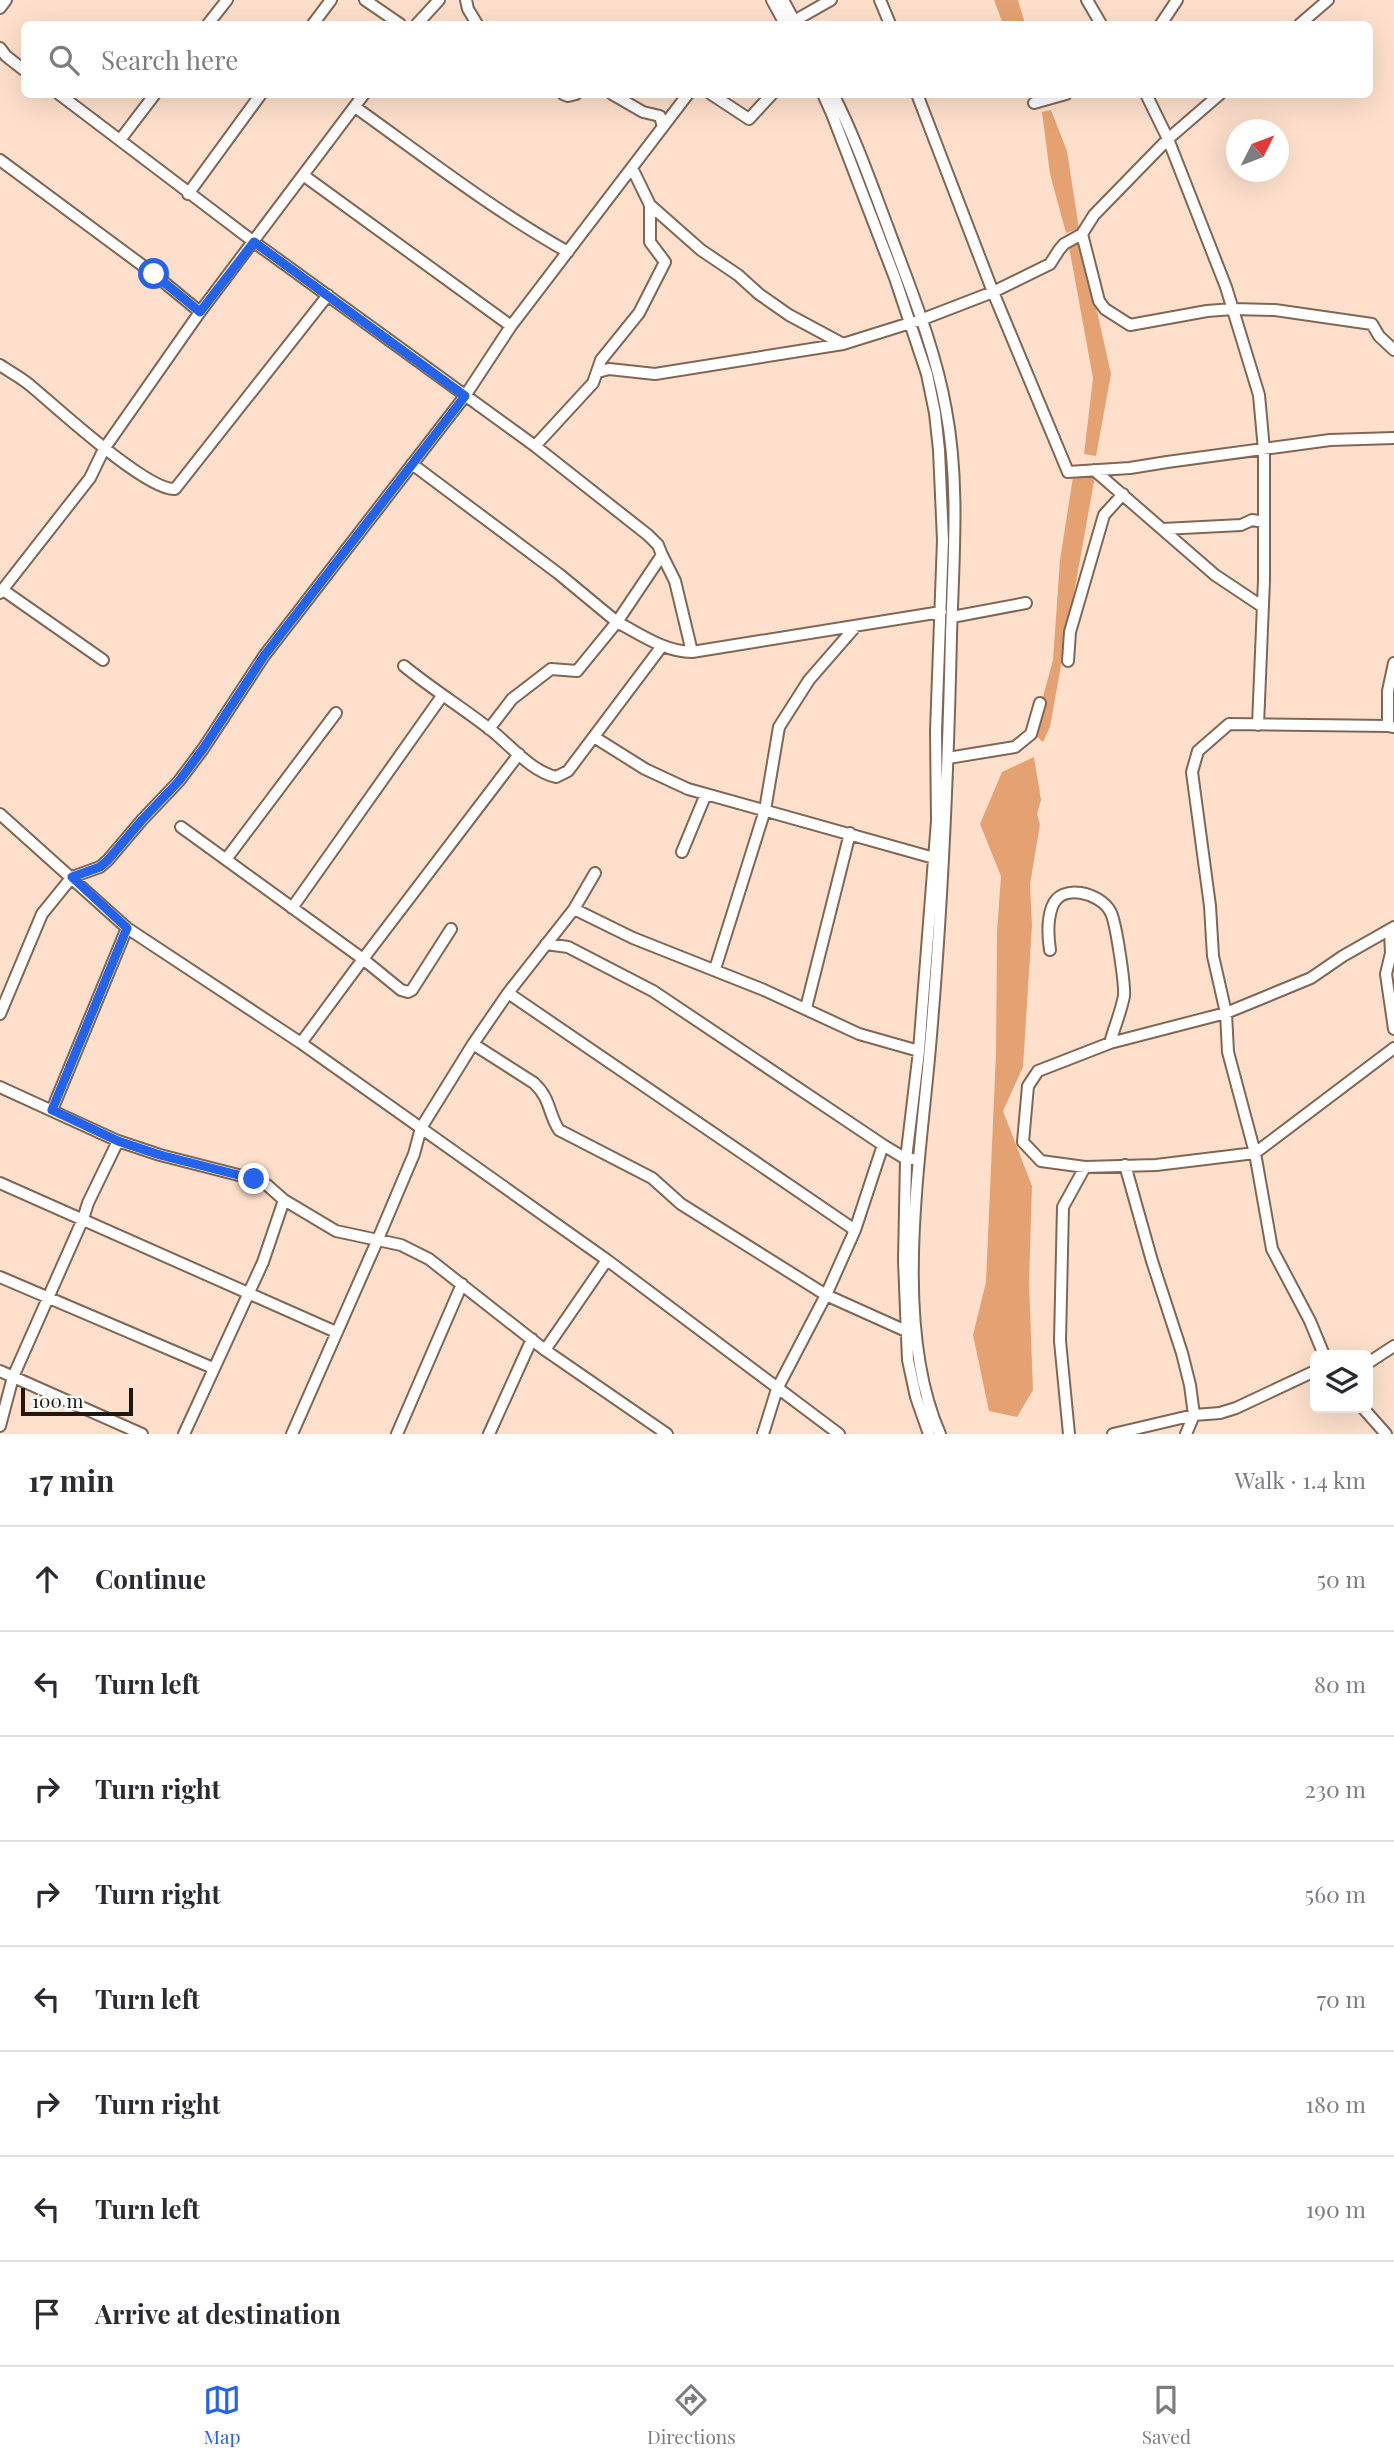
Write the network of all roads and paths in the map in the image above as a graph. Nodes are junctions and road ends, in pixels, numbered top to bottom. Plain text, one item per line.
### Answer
1 (6, 0) edge
2 (227, 0) edge
3 (331, 0) edge
4 (365, 0) edge
5 (420, 0) edge
6 (439, 0) edge
7 (466, 0) edge
8 (772, 0) edge
9 (783, 0) edge
10 (831, 0) edge
11 (880, 0) edge
12 (1087, 0) edge
13 (1177, 0) edge
14 (1328, 0) edge
15 (0, 8) edge
16 (429, 10) junction
17 (210, 21) edge
18 (315, 21) edge
19 (396, 21) edge
20 (420, 21) edge
21 (475, 21) edge
22 (790, 21) edge
23 (791, 21) edge
24 (795, 21) edge
25 (889, 21) edge
26 (1099, 21) edge
27 (1163, 21) edge
28 (1304, 21) edge
29 (1, 50) edge
30 (21, 67) edge
31 (63, 98) edge
32 (152, 98) edge
33 (258, 98) edge
34 (361, 98) edge
35 (619, 98) edge
36 (685, 98) edge
37 (718, 98) edge
38 (768, 98) edge
39 (824, 98) edge
40 (835, 98) edge
41 (920, 98) edge
42 (1052, 98) edge
43 (1148, 98) edge
44 (1215, 98) edge
45 (1034, 103) dead end
46 (355, 107) junction
47 (663, 127) junction
48 (1168, 139) junction
49 (120, 140) junction
50 (0, 160) edge
51 (632, 168) junction
52 (303, 175) junction
53 (188, 194) junction
54 (650, 205) junction
55 (1082, 234) junction
56 (254, 242) junction
57 (568, 252) junction
58 (993, 292) junction
59 (328, 295) junction
60 (1233, 309) junction
61 (200, 312) junction
62 (923, 319) junction
63 (909, 322) junction
64 (511, 326) junction
65 (843, 344) junction
66 (1394, 350) edge
67 (0, 365) edge
68 (598, 372) junction
69 (465, 396) junction
70 (1394, 438) edge
71 (535, 446) junction
72 (104, 449) junction
73 (1264, 450) junction
74 (411, 464) junction
75 (1094, 470) junction
76 (1123, 494) junction
77 (1264, 522) junction
78 (1163, 529) junction
79 (662, 555) junction
80 (2, 592) edge
81 (1026, 603) dead end
82 (1263, 607) junction
83 (946, 614) junction
84 (617, 622) junction
85 (856, 626) junction
86 (662, 646) junction
87 (692, 652) junction
88 (103, 660) dead end
89 (1068, 661) dead end
90 (1394, 663) edge
91 (404, 666) dead end
92 (442, 696) junction
93 (1040, 703) dead end
94 (336, 713) dead end
95 (1258, 724) junction
96 (1391, 727) edge
97 (489, 729) junction
98 (593, 737) junction
99 (519, 754) junction
100 (948, 758) junction
101 (706, 794) junction
102 (765, 810) junction
103 (0, 814) edge
104 (181, 827) dead end
105 (850, 833) junction
106 (682, 852) dead end
107 (227, 858) junction
108 (934, 858) junction
109 (595, 873) dead end
110 (72, 877) junction
111 (292, 908) junction
112 (574, 909) junction
113 (127, 928) junction
114 (451, 929) dead end
115 (1392, 929) edge
116 (546, 944) junction
117 (1050, 950) dead end
118 (363, 960) junction
119 (715, 969) junction
120 (508, 993) junction
121 (806, 1008) junction
122 (1226, 1013) junction
123 (0, 1014) edge
124 (1394, 1029) edge
125 (301, 1043) junction
126 (1110, 1043) junction
127 (473, 1044) junction
128 (1394, 1048) edge
129 (919, 1051) junction
130 (0, 1087) edge
131 (52, 1110) junction
132 (421, 1128) junction
133 (118, 1141) junction
134 (883, 1145) junction
135 (1255, 1153) junction
136 (906, 1159) junction
137 (918, 1160) junction
138 (1125, 1165) junction
139 (1085, 1167) junction
140 (0, 1183) edge
141 (284, 1200) junction
142 (83, 1219) junction
143 (855, 1230) junction
144 (378, 1239) junction
145 (607, 1260) junction
146 (0, 1277) edge
147 (462, 1284) junction
148 (248, 1293) junction
149 (826, 1295) junction
150 (48, 1297) junction
151 (906, 1331) junction
152 (336, 1332) junction
153 (532, 1339) junction
154 (1394, 1346) edge
155 (545, 1350) junction
156 (1322, 1350) edge
157 (1373, 1360) edge
158 (213, 1368) junction
159 (0, 1371) edge
160 (1310, 1373) edge
161 (13, 1377) junction
162 (777, 1389) junction
163 (1367, 1413) edge
164 (1194, 1415) junction
165 (0, 1426) edge
166 (142, 1434) edge
167 (184, 1434) edge
168 (292, 1434) edge
169 (397, 1434) edge
170 (489, 1434) edge
171 (666, 1434) edge
172 (763, 1434) edge
173 (839, 1434) edge
174 (929, 1434) edge
175 (940, 1434) edge
176 (1069, 1434) edge
177 (1113, 1434) edge
178 (1186, 1434) edge
179 (1386, 1434) edge

1 - 15 street
2 - 17 street
3 - 18 street
4 - 19 street
5 - 16 street
6 - 16 street
7 - 21 street
8 - 22 street
9 - 23 street
10 - 24 street
11 - 25 street
12 - 26 street
13 - 27 street
14 - 28 street
16 - 20 street
29 - 30 street
31 - 49 street
32 - 49 street
33 - 53 street
34 - 46 street
35 - 47 street
36 - 47 street
37 - 38 street
39 - 63 street
40 - 62 street
41 - 58 street
42 - 45 street
43 - 48 street
44 - 48 street
46 - 52 street
46 - 57 street
47 - 51 street
48 - 55 street
48 - 60 street
49 - 53 street
50 - 61 street
51 - 54 street
51 - 57 street
52 - 56 street
52 - 64 street
53 - 56 street
54 - 65 street
54 - 68 street
55 - 58 street
55 - 60 street
56 - 59 street
56 - 61 street
57 - 64 street
58 - 62 street
58 - 75 street
59 - 69 street
59 - 72 street
60 - 66 street
60 - 73 street
61 - 72 street
62 - 63 street
62 - 83 street
63 - 65 street
63 - 83 street
64 - 69 street
65 - 68 street
67 - 72 street
68 - 71 street
69 - 71 street
69 - 74 street
70 - 73 street
71 - 79 street
72 - 80 street
73 - 75 street
73 - 77 street
74 - 84 street
74 - 110 street
75 - 76 street
76 - 78 street
76 - 89 street
77 - 78 street
77 - 82 street
78 - 82 street
79 - 84 street
79 - 87 street
80 - 88 street
81 - 83 street
82 - 95 street
83 - 85 street
83 - 100 street
83 - 108 street
84 - 86 street
84 - 97 street
85 - 87 street
85 - 102 street
86 - 87 street
86 - 98 street
90 - 96 street
91 - 92 street
92 - 97 street
92 - 111 street
93 - 100 street
94 - 107 street
95 - 96 street
95 - 122 street
97 - 99 street
98 - 99 street
98 - 101 street
99 - 118 street
100 - 137 street
101 - 102 street
101 - 106 street
102 - 105 street
102 - 119 street
103 - 110 street
104 - 107 street
105 - 108 street
105 - 121 street
107 - 111 street
108 - 129 street
109 - 112 street
110 - 113 street
110 - 123 street
111 - 118 street
112 - 116 street
112 - 119 street
113 - 125 street
113 - 131 street
114 - 118 street
115 - 122 street
115 - 124 street
116 - 120 street
116 - 134 street
117 - 126 street
118 - 125 street
119 - 121 street
120 - 127 street
120 - 143 street
121 - 129 street
122 - 126 street
122 - 135 street
125 - 132 street
126 - 139 street
127 - 132 street
127 - 149 street
128 - 135 street
129 - 136 street
130 - 131 street
131 - 133 street
132 - 144 street
132 - 145 street
133 - 141 street
133 - 142 street
134 - 136 street
134 - 143 street
135 - 138 street
135 - 156 street
136 - 137 street
136 - 151 street
137 - 175 street
138 - 139 street
138 - 164 street
139 - 176 street
140 - 142 street
141 - 144 street
141 - 148 street
142 - 148 street
142 - 150 street
143 - 149 street
144 - 147 street
144 - 152 street
145 - 155 street
145 - 162 street
146 - 150 street
147 - 153 street
147 - 169 street
148 - 152 street
148 - 158 street
149 - 151 street
149 - 162 street
150 - 158 street
150 - 161 street
151 - 174 street
152 - 168 street
153 - 155 street
153 - 170 street
154 - 157 street
155 - 171 street
158 - 167 street
159 - 161 street
160 - 164 street
161 - 165 street
161 - 166 street
162 - 172 street
162 - 173 street
163 - 179 street
164 - 177 street
164 - 178 street

